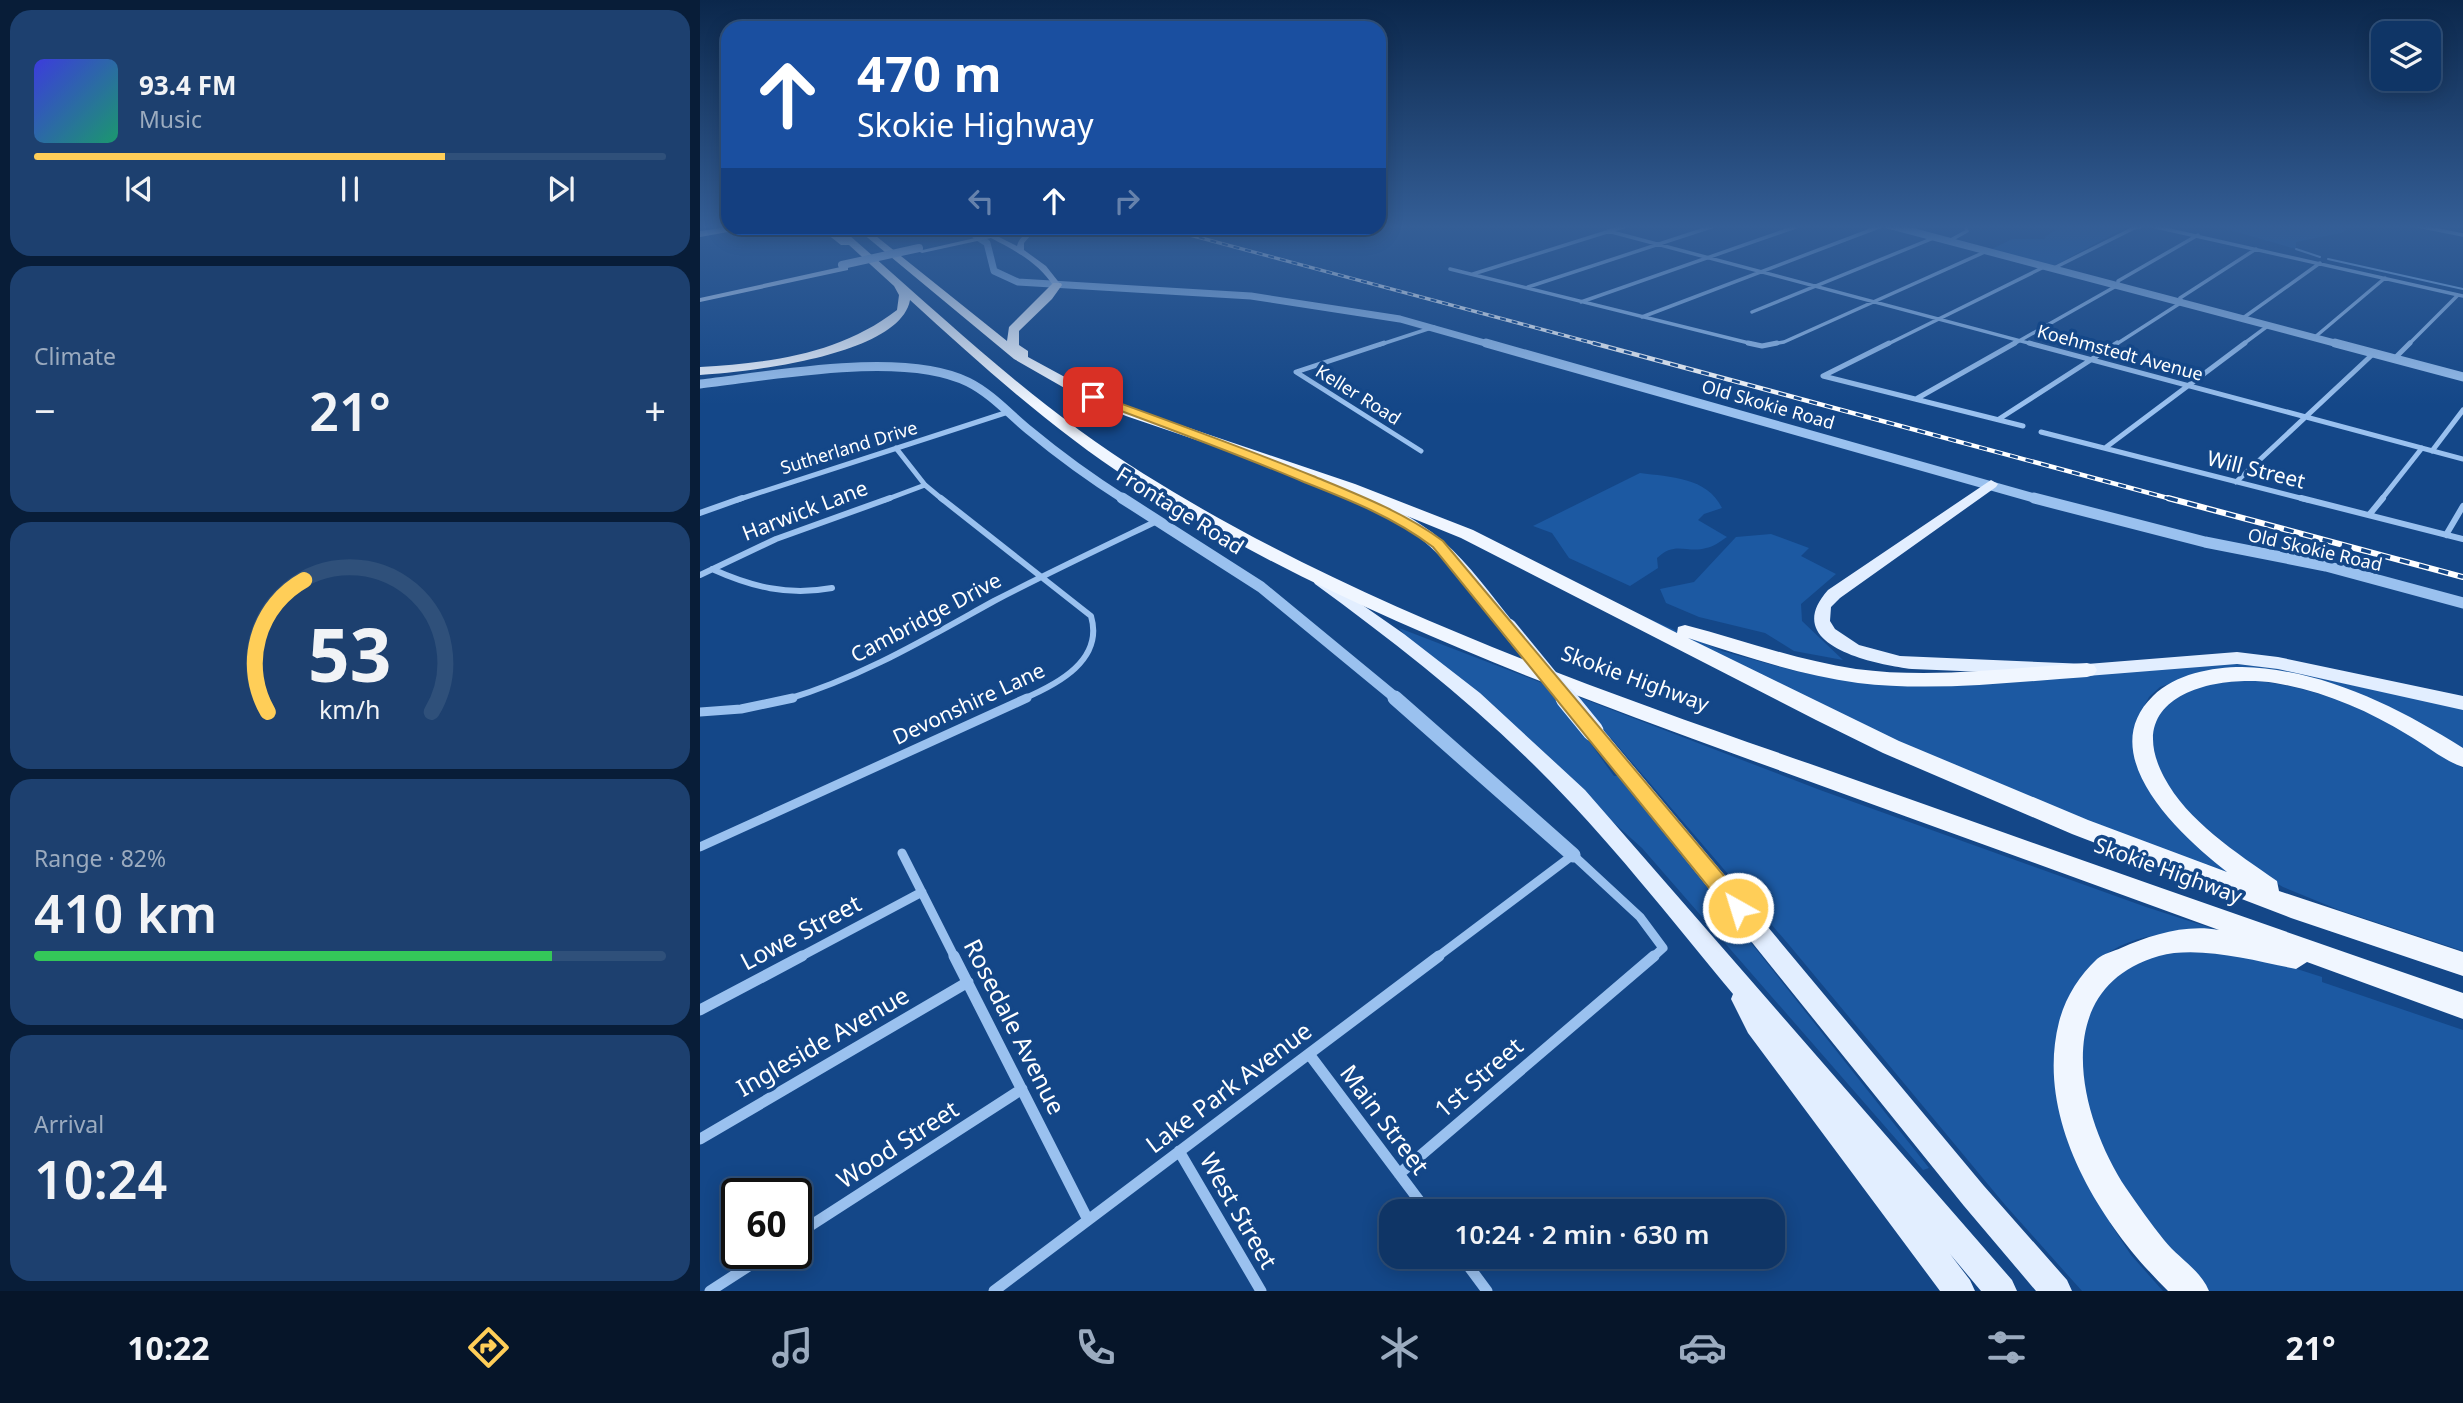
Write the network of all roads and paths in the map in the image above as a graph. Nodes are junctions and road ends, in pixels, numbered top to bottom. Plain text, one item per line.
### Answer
1 (759, 285) edge
2 (899, 285) joint
3 (930, 285) edge
4 (1056, 285) edge
5 (1060, 285) edge
6 (1514, 285) edge
7 (1533, 285) edge
8 (1629, 285) edge
9 (1725, 285) edge
10 (1812, 285) edge
11 (1910, 285) edge
12 (2012, 285) edge
13 (2118, 285) joint
14 (2199, 285) edge
15 (2289, 285) edge
16 (2376, 285) edge
17 (2417, 285) edge
18 (1815, 286) junction
19 (1525, 288) junction
20 (2460, 295) edge
21 (700, 298) edge
22 (1581, 302) junction
23 (1873, 302) junction
24 (2182, 302) junction
25 (1752, 312) dead end
26 (1640, 317) junction
27 (2243, 318) junction
28 (1940, 320) junction
29 (2269, 325) junction
30 (1434, 327) junction
31 (2315, 337) junction
32 (2019, 341) junction
33 (2374, 353) junction
34 (2394, 359) junction
35 (2091, 360) junction
36 (700, 371) edge
37 (2463, 377) edge
38 (1057, 380) junction
39 (700, 384) edge
40 (2188, 386) junction
41 (1916, 399) junction
42 (2463, 410) edge
43 (1007, 412) junction
44 (2306, 417) junction
45 (1999, 419) junction
46 (2023, 426) dead end
47 (2041, 432) dead end
48 (896, 448) junction
49 (2105, 448) junction
50 (2422, 448) junction
51 (1421, 451) dead end
52 (2432, 451) junction
53 (1250, 454) junction
54 (2463, 459) edge
55 (2236, 481) junction
56 (1991, 484) junction
57 (925, 485) junction
58 (2463, 506) edge
59 (700, 513) edge
60 (2369, 515) junction
61 (1157, 521) junction
62 (1467, 534) junction
63 (2446, 535) junction
64 (2463, 539) edge
65 (712, 569) junction
66 (1310, 573) junction
67 (700, 575) edge
68 (1041, 577) junction
69 (832, 588) dead end
70 (2463, 603) edge
71 (2087, 670) junction
72 (2463, 704) edge
73 (700, 712) edge
74 (2463, 759) edge
75 (700, 847) edge
76 (902, 853) dead end
77 (1573, 855) junction
78 (922, 892) junction
79 (2300, 911) junction
80 (1722, 963) junction
81 (2463, 964) edge
82 (2379, 976) junction
83 (968, 982) junction
84 (2463, 1006) edge
85 (700, 1010) edge
86 (1308, 1054) junction
87 (1022, 1089) junction
88 (700, 1139) edge
89 (1180, 1151) junction
90 (1399, 1174) junction
91 (1418, 1199) edge
92 (1088, 1220) junction
93 (812, 1225) edge
94 (744, 1269) edge
95 (1471, 1269) edge
96 (997, 1290) edge
97 (710, 1291) edge
98 (1261, 1291) edge
99 (1487, 1291) edge
100 (1959, 1291) edge
101 (2001, 1291) edge
102 (2056, 1291) edge
103 (2192, 1291) edge

1 - 21 main road, bridge
2 - 36 highway
2 - 66 highway, Skokie Highway
3 - 38 highway, Skokie Highway
4 - 38 highway
5 - 30 street, Old Skokie Road
6 - 19 street
7 - 19 street
8 - 22 street
9 - 26 street
10 - 18 street, Koehmstedt Avenue
11 - 23 street
12 - 28 street
13 - 24 street
13 - 32 street
14 - 24 street
15 - 27 street
16 - 31 street
17 - 20 street
18 - 23 street, Koehmstedt Avenue
18 - 25 street
19 - 22 street
20 - 34 street
22 - 26 street
23 - 26 street
23 - 28 street, Koehmstedt Avenue
24 - 27 street
24 - 35 street
27 - 29 street
28 - 32 street, Koehmstedt Avenue
28 - 41 street
29 - 31 street
29 - 40 street
30 - 51 street, Keller Road
30 - 56 street, Old Skokie Road
31 - 33 street
32 - 35 street, Koehmstedt Avenue
32 - 41 street
33 - 34 street
33 - 44 street
34 - 37 street
35 - 40 street, Koehmstedt Avenue
35 - 45 street
38 - 53 highway, Skokie Highway
39 - 43 street, Frontage Road
40 - 44 street, Koehmstedt Avenue
40 - 49 street
41 - 45 street
42 - 52 street
43 - 48 street, Sutherland Drive
43 - 61 street, Frontage Road
44 - 50 street, Koehmstedt Avenue
44 - 55 street
45 - 46 street
47 - 49 street, Will Street
48 - 57 street, Devonshire Lane
48 - 59 street, Sutherland Drive
49 - 55 street, Will Street
50 - 52 street, Koehmstedt Avenue
50 - 60 street
52 - 54 street
53 - 62 highway, Skokie Highway
53 - 102 main road, bridge
55 - 60 street, Will Street
56 - 70 street, Old Skokie Road
56 - 71 main road
57 - 65 street, Harwick Lane
57 - 68 street, Devonshire Lane
58 - 63 street
60 - 63 street, Will Street
61 - 68 street, Cambridge Drive
61 - 77 street, Frontage Road
62 - 71 highway
62 - 79 highway, Skokie Highway
63 - 64 street, Will Street
65 - 67 street, Harwick Lane
65 - 69 street
66 - 80 main road
66 - 82 highway, Skokie Highway
68 - 73 street, Cambridge Drive
68 - 75 street, Devonshire Lane
71 - 72 main road
74 - 79 highway
76 - 78 street, Rosedale Avenue
77 - 86 street, Lake Park Avenue
77 - 90 street, 1st Street
78 - 83 street, Rosedale Avenue
78 - 85 street, Lowe Street
79 - 81 highway, Skokie Highway
80 - 100 main road
80 - 101 main road
82 - 84 highway, Skokie Highway
82 - 103 highway
83 - 87 street, Rosedale Avenue
83 - 88 street, Ingleside Avenue
86 - 89 street, Lake Park Avenue
86 - 90 street, Main Street
87 - 92 street, Rosedale Avenue
87 - 93 street, Wood Street
89 - 92 street, Lake Park Avenue
89 - 98 street, West Street
90 - 91 street, Main Street
92 - 96 street, Lake Park Avenue
94 - 97 street
95 - 99 street

